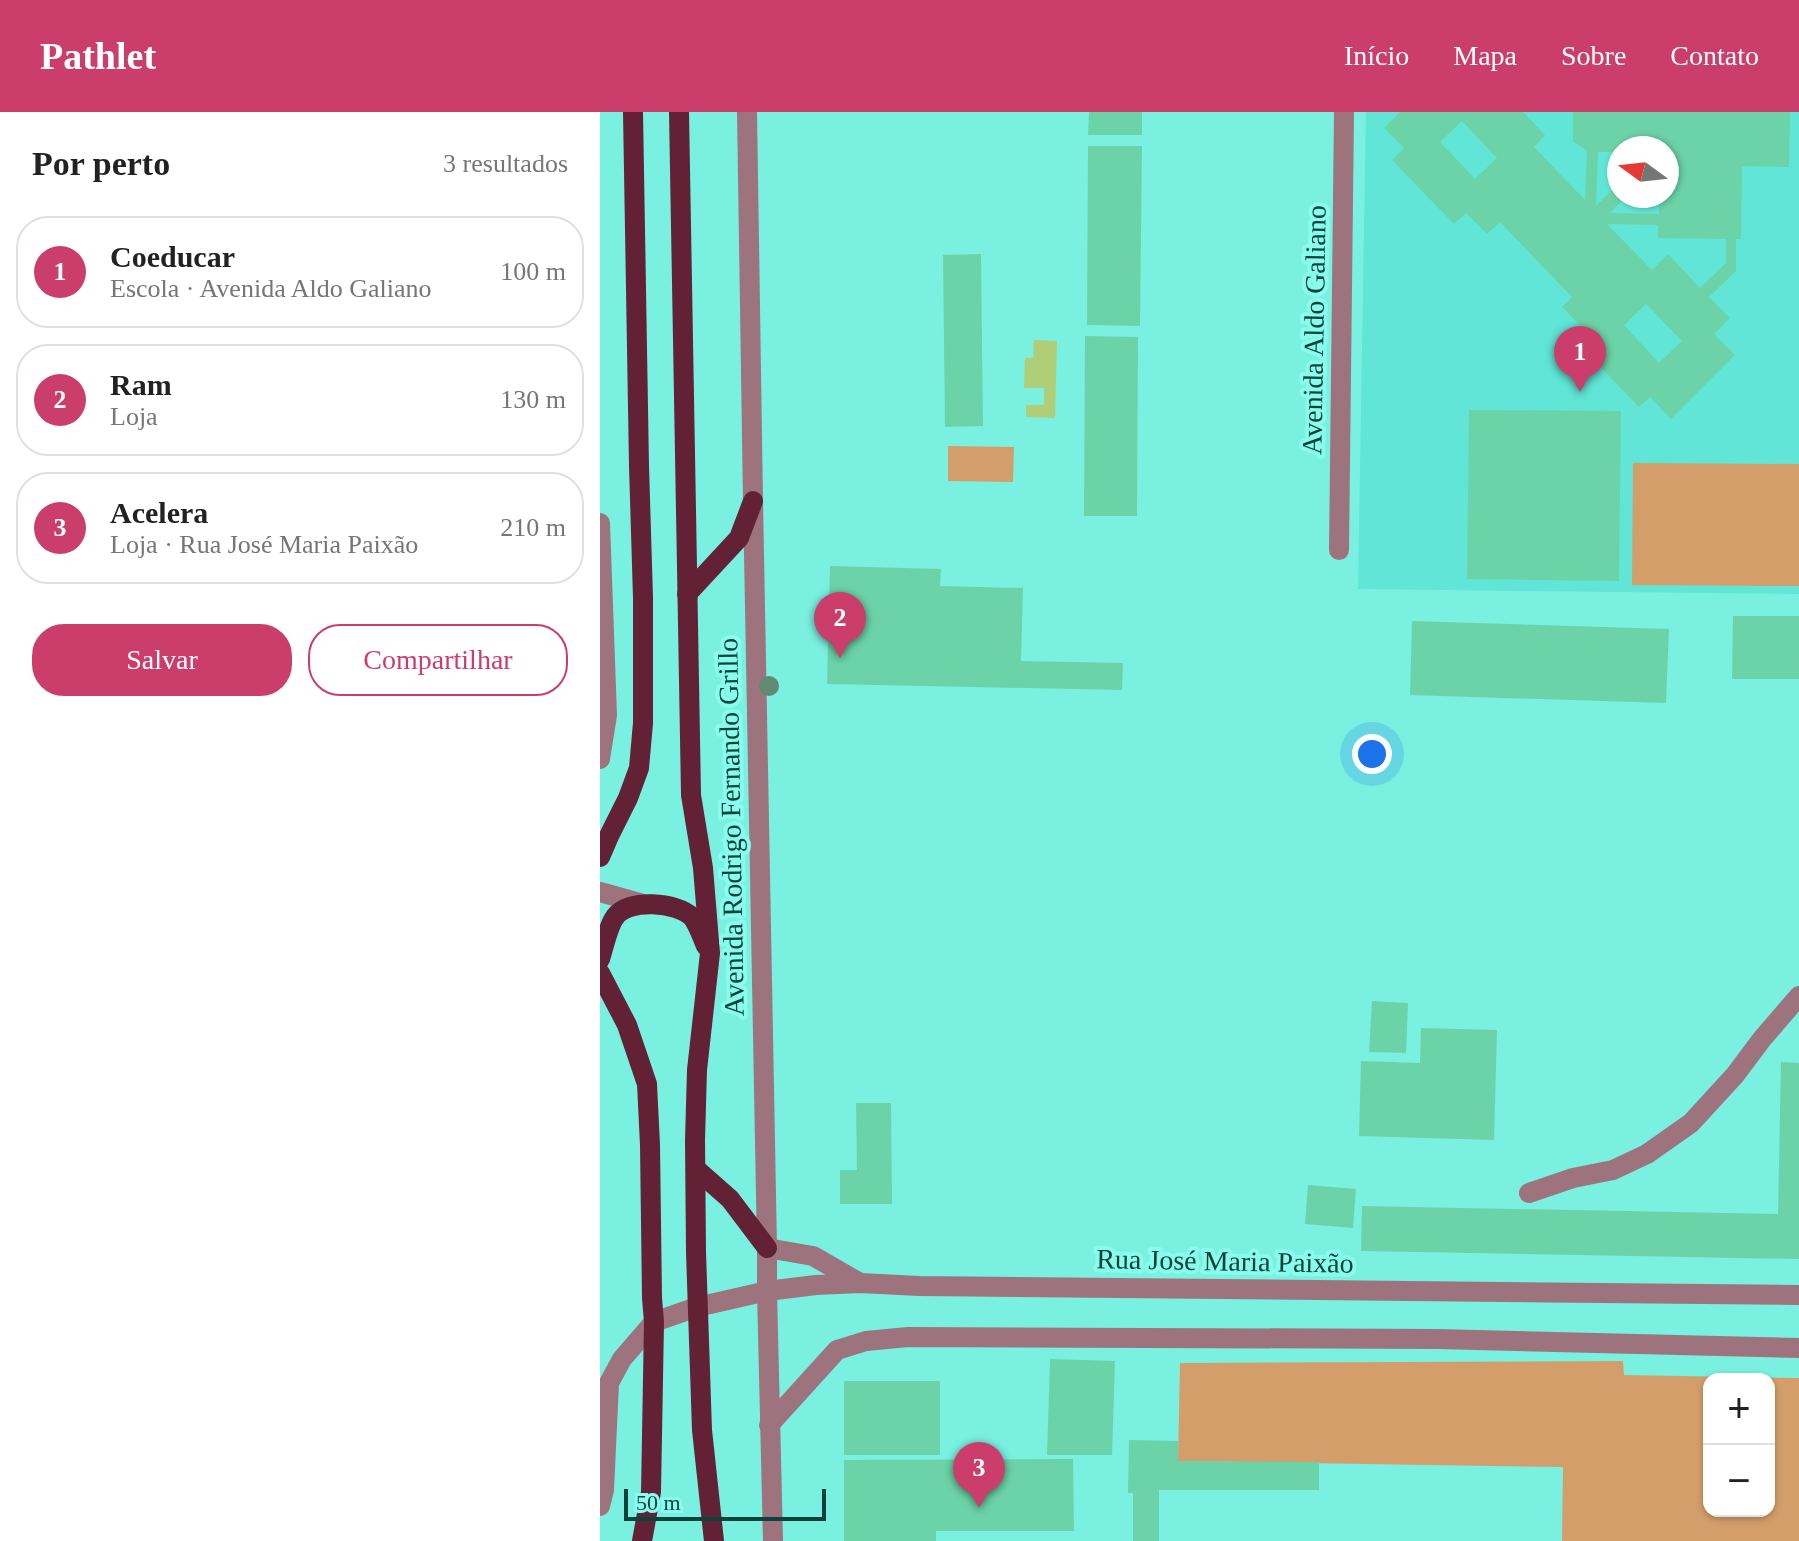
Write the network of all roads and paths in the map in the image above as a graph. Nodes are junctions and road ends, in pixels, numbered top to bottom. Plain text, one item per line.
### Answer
1 (633, 112) edge
2 (679, 112) edge
3 (747, 112) edge
4 (1344, 112) edge
5 (753, 501) junction
6 (600, 523) edge
7 (1339, 550) dead end
8 (687, 594) junction
9 (600, 759) edge
10 (600, 857) edge
11 (600, 892) edge
12 (643, 904) junction
13 (710, 953) junction
14 (600, 959) edge
15 (600, 973) edge
16 (1799, 996) edge
17 (696, 1169) junction
18 (1529, 1193) dead end
19 (767, 1248) junction
20 (860, 1283) junction
21 (767, 1291) junction
22 (1799, 1295) edge
23 (697, 1307) junction
24 (654, 1322) junction
25 (1799, 1348) edge
26 (604, 1385) edge
27 (769, 1425) junction
28 (603, 1434) edge
29 (600, 1506) edge
30 (642, 1541) edge
31 (714, 1541) edge
32 (773, 1541) edge

1 - 10 main road
2 - 8 main road
3 - 5 street, Avenida Rodrigo Fernando Grillo
4 - 7 street, Avenida Aldo Galiano
5 - 8 main road
5 - 19 street, Avenida Rodrigo Fernando Grillo
6 - 9 street
8 - 13 main road
11 - 12 street
12 - 13 main road
12 - 14 main road
13 - 17 main road
15 - 24 main road
16 - 18 street
17 - 19 main road
17 - 23 main road
19 - 20 street
19 - 21 street, Avenida Rodrigo Fernando Grillo
20 - 21 street, Rua José Maria Paixão
20 - 22 street, Rua José Maria Paixão
21 - 23 street, Rua José Maria Paixão
21 - 27 street, Avenida Rodrigo Fernando Grillo
23 - 24 street, Rua José Maria Paixão
23 - 31 main road
24 - 26 street
24 - 30 main road
25 - 27 street
26 - 28 street
27 - 32 street, Avenida Rodrigo Fernando Grillo
28 - 29 street

